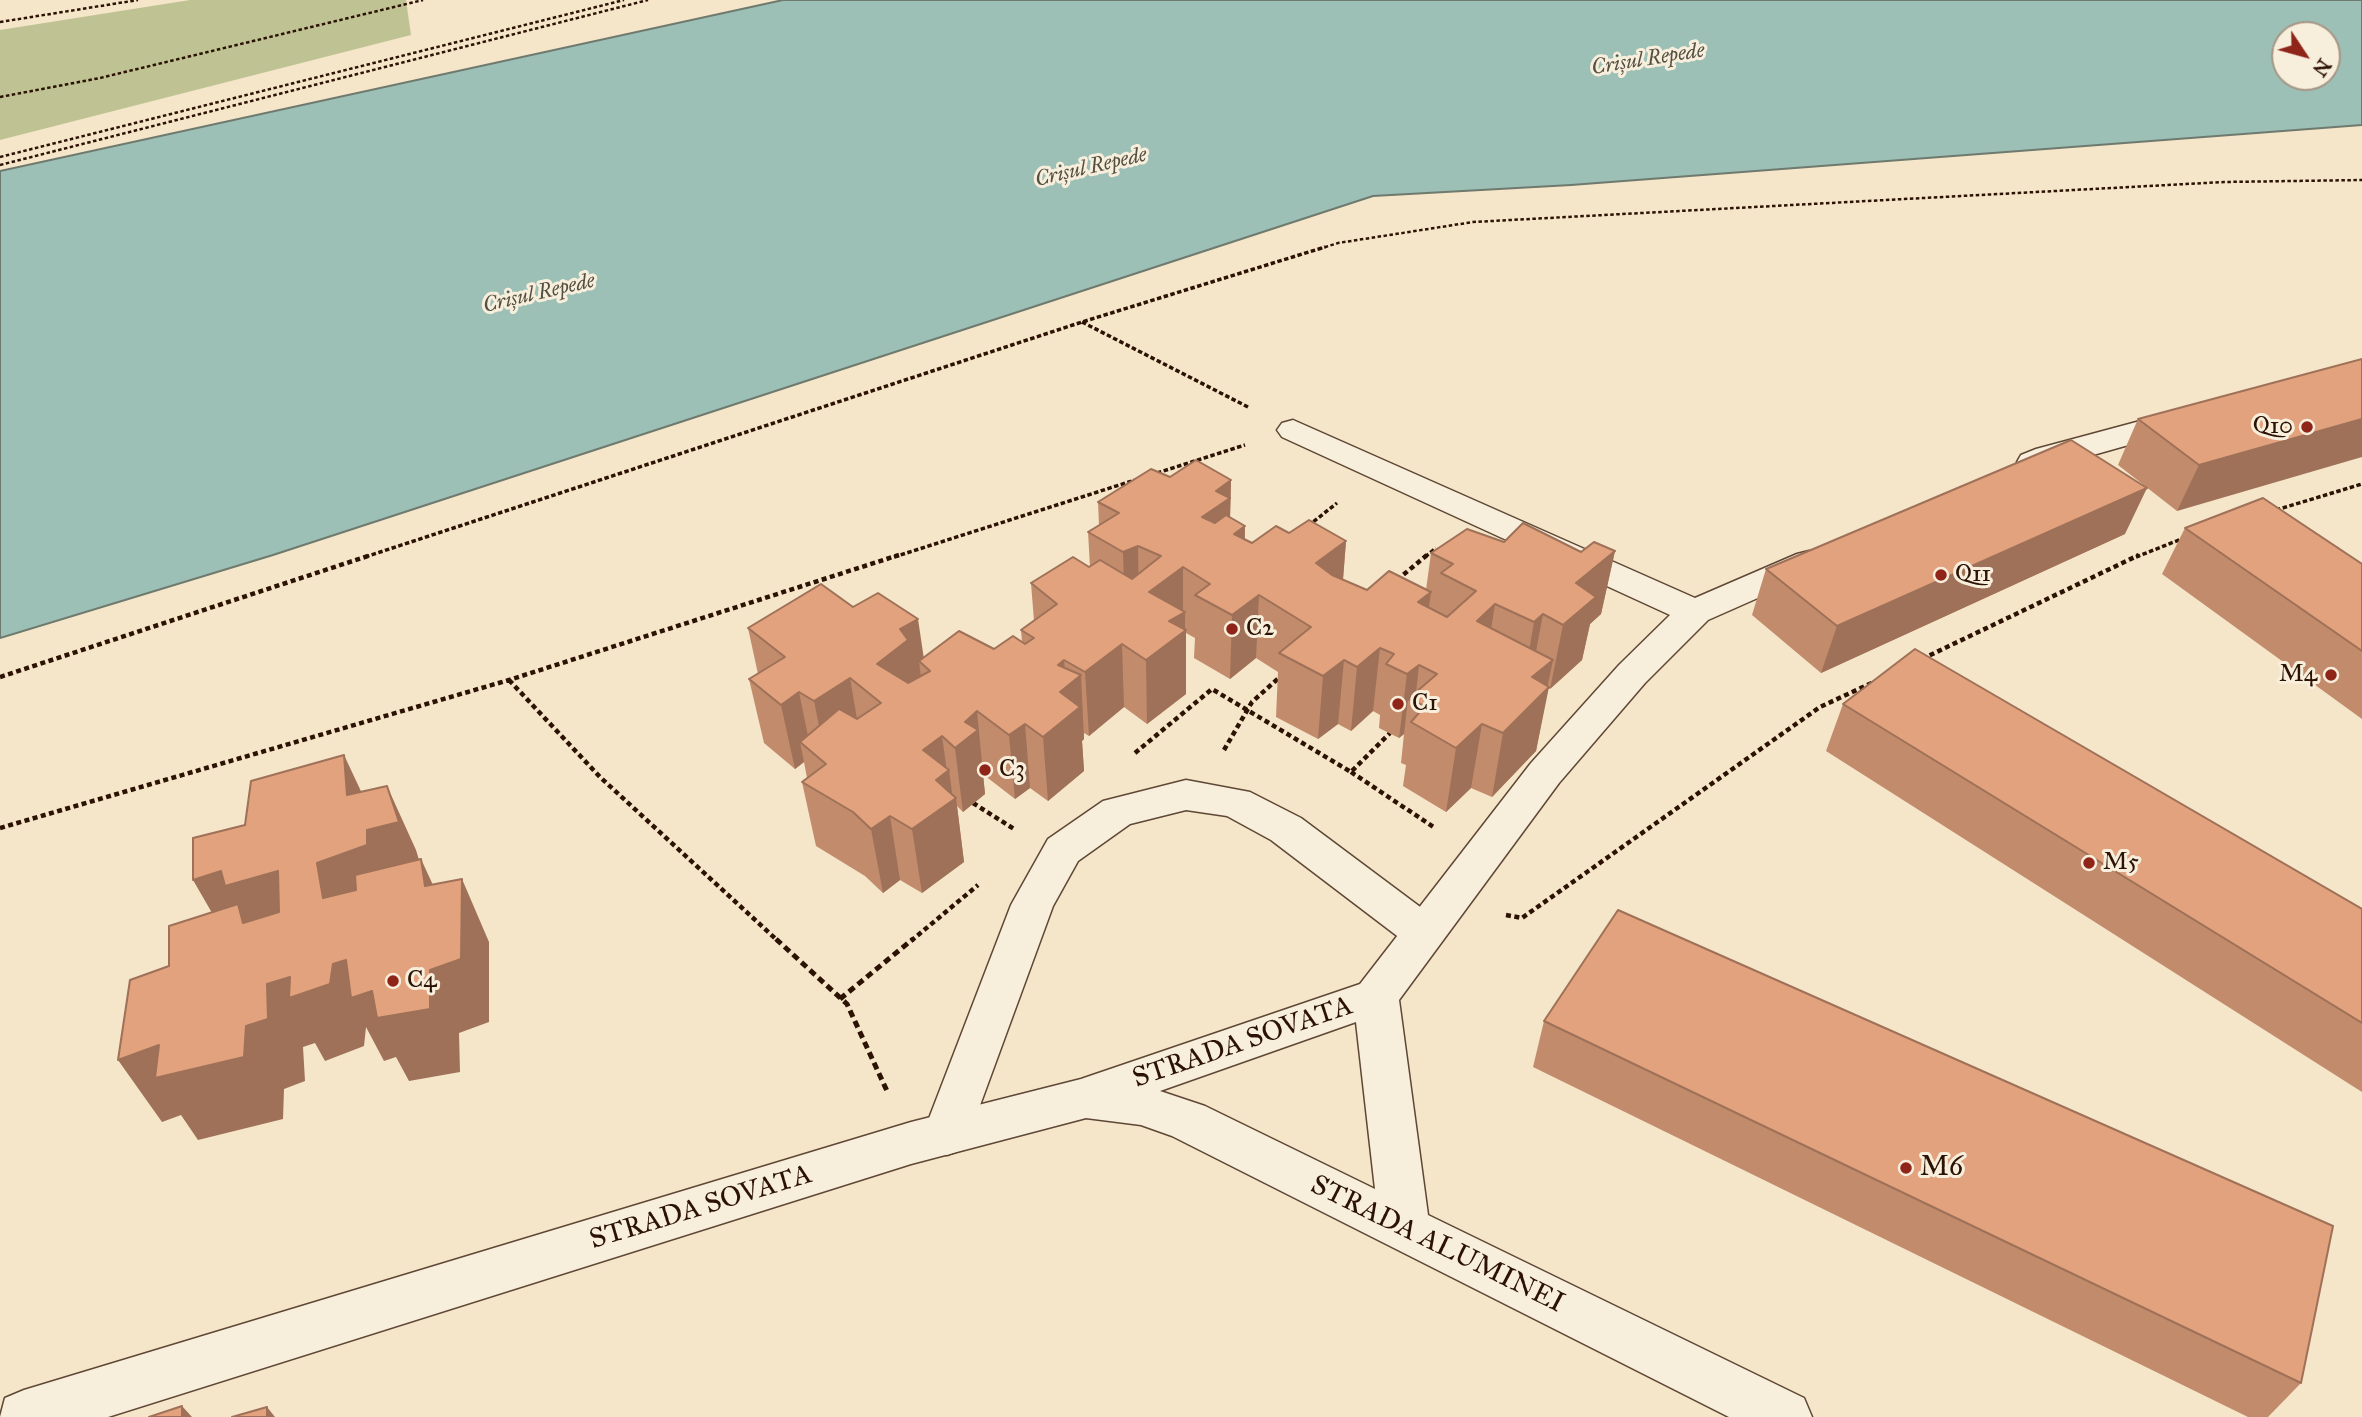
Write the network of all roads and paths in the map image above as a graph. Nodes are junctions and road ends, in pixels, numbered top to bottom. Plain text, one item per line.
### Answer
1 (138, 0) edge
2 (423, 0) edge
3 (624, 0) edge
4 (648, 0) edge
5 (0, 22) edge
6 (0, 96) edge
7 (0, 157) edge
8 (0, 164) edge
9 (2362, 180) edge
10 (1082, 322) junction
11 (2218, 411) edge
12 (1293, 430) junction
13 (1154, 474) edge
14 (1141, 478) edge
15 (1998, 478) edge
16 (2362, 484) edge
17 (1344, 498) dead end
18 (2268, 512) edge
19 (1478, 513) junction
20 (1300, 533) edge
21 (2188, 537) dead end
22 (1846, 545) edge
23 (1389, 587) edge
24 (1695, 612) junction
25 (1917, 661) edge
26 (1291, 668) edge
27 (0, 677) edge
28 (1881, 678) edge
29 (509, 680) junction
30 (1247, 709) junction
31 (1390, 733) edge
32 (1351, 772) junction
33 (1199, 797) junction
34 (973, 803) edge
35 (0, 828) edge
36 (1022, 834) dead end
37 (1480, 859) junction
38 (1435, 919) junction
39 (1376, 997) junction
40 (1081, 1099) junction
41 (929, 1138) junction
42 (1405, 1229) junction
43 (24, 1417) edge
44 (1784, 1417) edge

1 - 5 path
2 - 6 path
3 - 7 path
4 - 8 path
9 - 10 path
10 - 12 path
10 - 27 path
11 - 15 street
12 - 13 path
12 - 19 street
14 - 29 path
16 - 18 path
17 - 20 path
19 - 23 path
19 - 24 street
21 - 25 path
22 - 24 street, STRADA SOVATA
24 - 37 street, STRADA SOVATA
26 - 30 path
28 - 38 path
29 - 35 path
29 - 41 path
30 - 32 path
30 - 33 path
31 - 32 path
32 - 37 path
33 - 38 street
33 - 41 street
34 - 36 path
37 - 38 street, STRADA SOVATA
38 - 39 street, STRADA SOVATA
39 - 40 street, STRADA SOVATA
39 - 42 street, STRADA SOVATA
40 - 41 street, STRADA SOVATA
40 - 42 street, STRADA ALUMINEI
41 - 43 street, STRADA SOVATA
42 - 44 street, STRADA ALUMINEI

